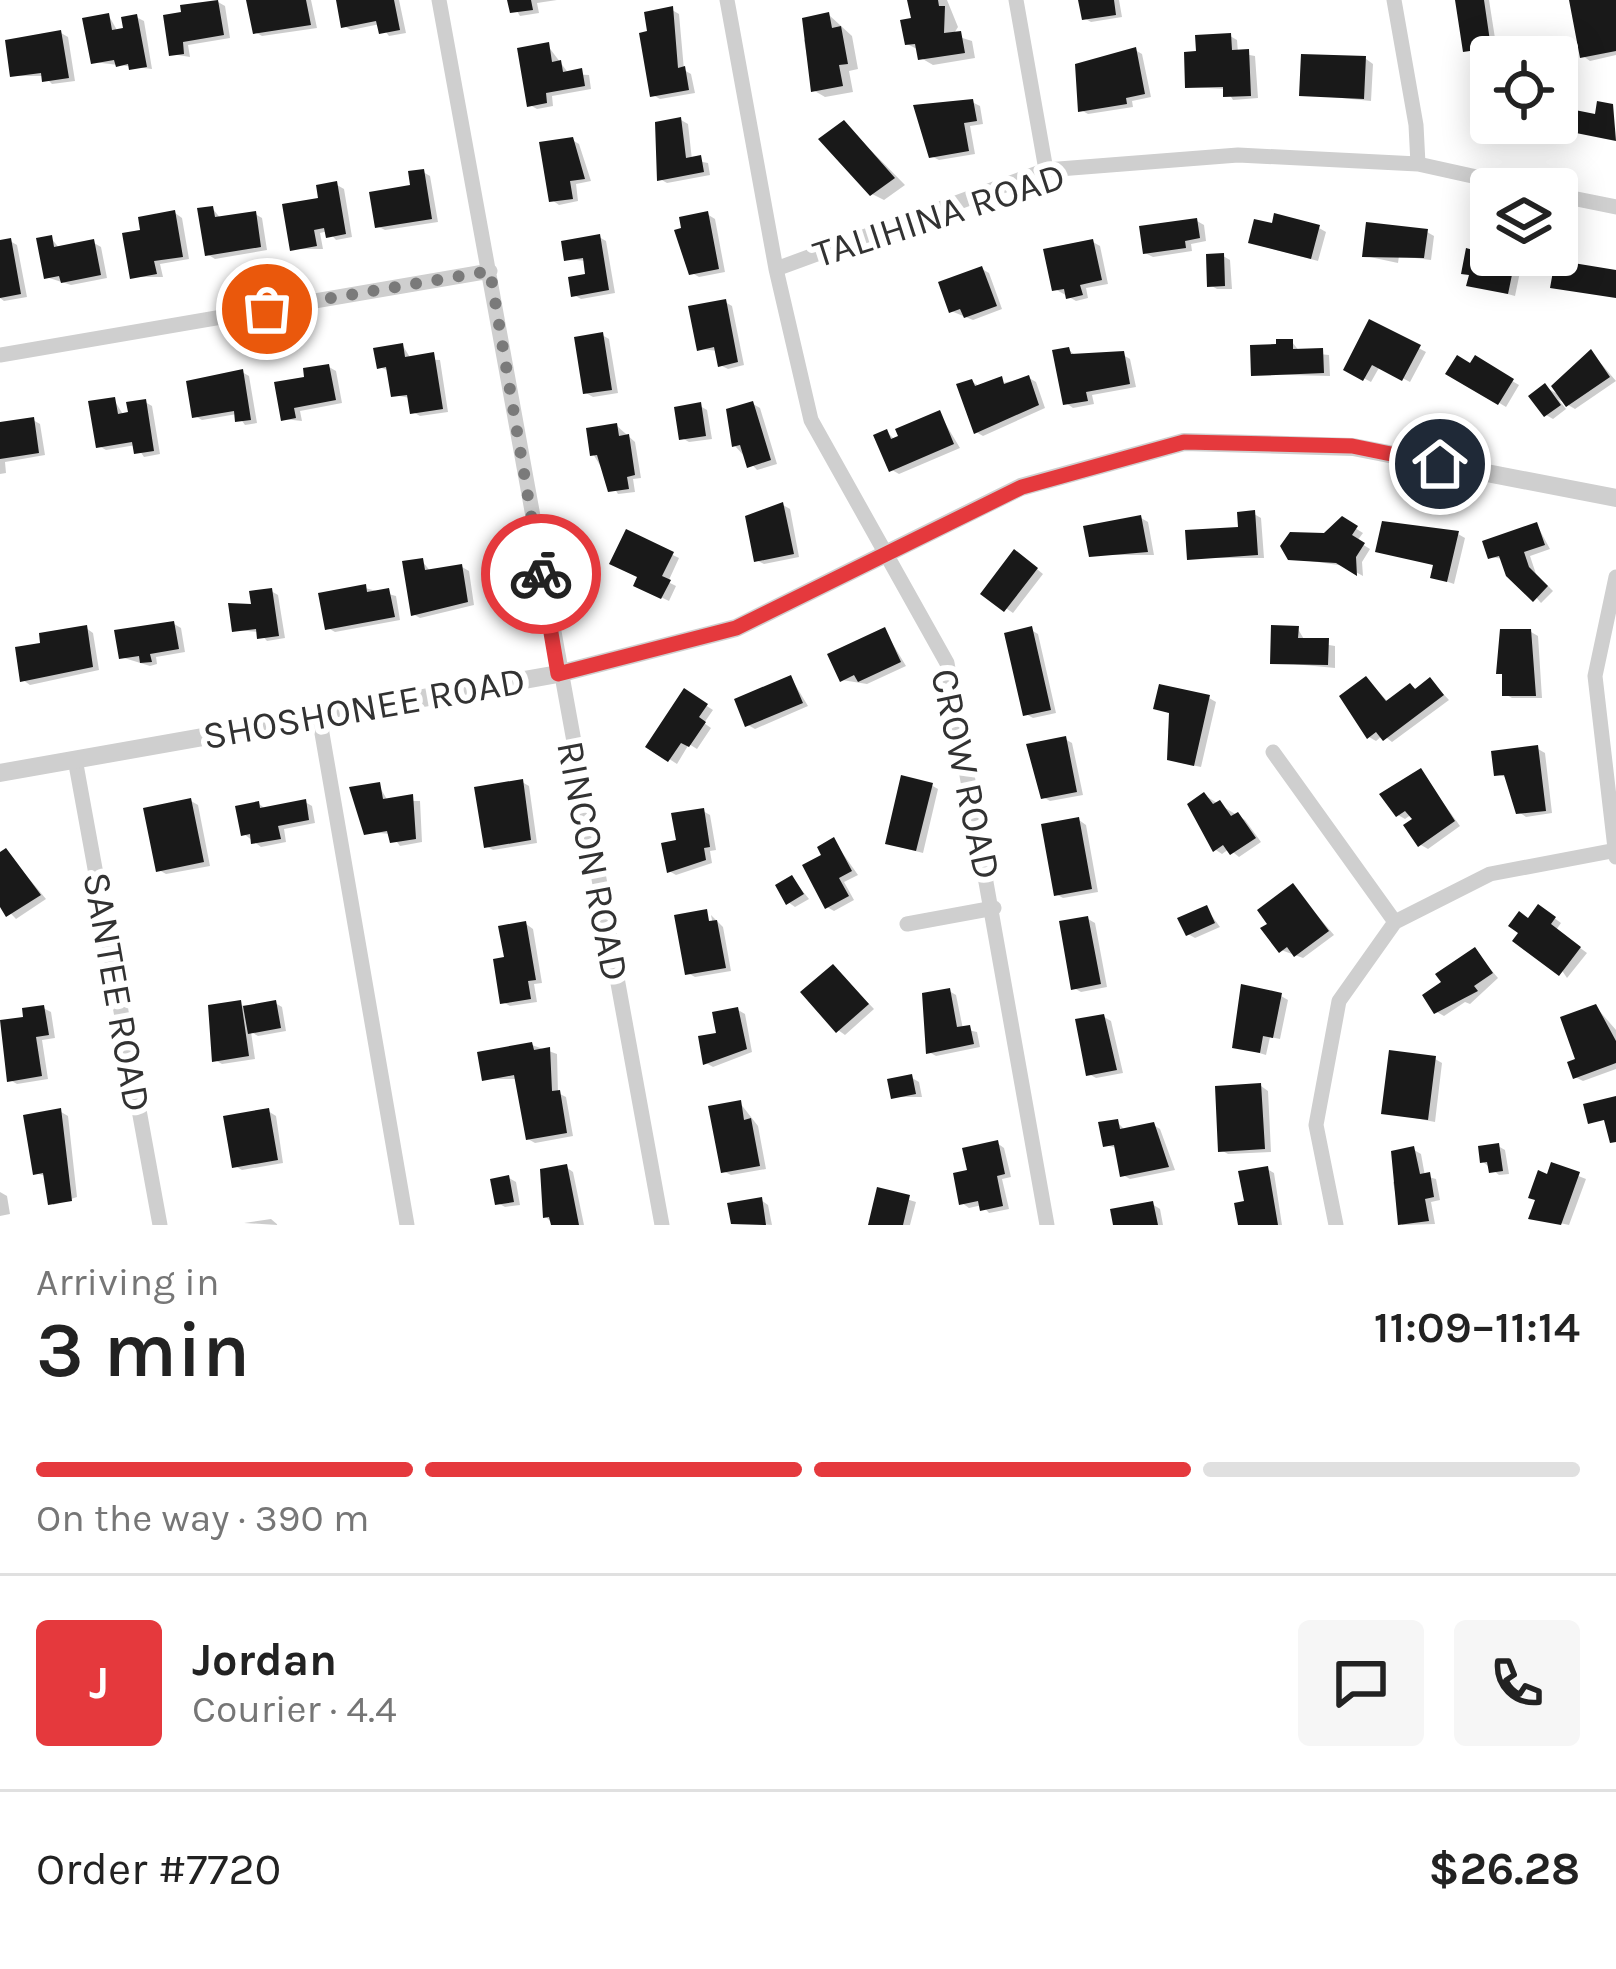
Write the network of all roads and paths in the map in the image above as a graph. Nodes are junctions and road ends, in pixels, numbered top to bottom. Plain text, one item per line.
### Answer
1 (439, 0) edge
2 (727, 0) edge
3 (1016, 0) edge
4 (1394, 0) edge
5 (1418, 164) junction
6 (1046, 170) junction
7 (1470, 175) edge
8 (1578, 199) edge
9 (1616, 207) edge
10 (776, 269) junction
11 (490, 271) junction
12 (0, 355) edge
13 (1616, 498) edge
14 (886, 556) junction
15 (1616, 577) edge
16 (558, 674) junction
17 (320, 716) junction
18 (1273, 752) dead end
19 (75, 759) junction
20 (0, 773) edge
21 (1615, 852) edge
22 (994, 908) junction
23 (1396, 922) junction
24 (907, 924) dead end
25 (160, 1225) edge
26 (407, 1225) edge
27 (662, 1225) edge
28 (1047, 1225) edge
29 (1336, 1225) edge

1 - 11 street, RINCON ROAD
2 - 10 street, CROW ROAD
3 - 6 street
4 - 5 street
5 - 6 street, TALIHINA ROAD
5 - 7 street, TALIHINA ROAD
6 - 10 street, TALIHINA ROAD
8 - 9 street
10 - 14 street, CROW ROAD
11 - 12 street
11 - 16 street, RINCON ROAD
13 - 14 street, SHOSHONEE ROAD
14 - 16 street, SHOSHONEE ROAD
14 - 22 street, CROW ROAD
15 - 21 street
16 - 17 street, SHOSHONEE ROAD
16 - 27 street, RINCON ROAD
17 - 19 street, SHOSHONEE ROAD
17 - 26 street
18 - 23 street
19 - 20 street, SHOSHONEE ROAD
19 - 25 street, SANTEE ROAD
21 - 23 street
22 - 24 street
22 - 28 street, CROW ROAD
23 - 29 street

